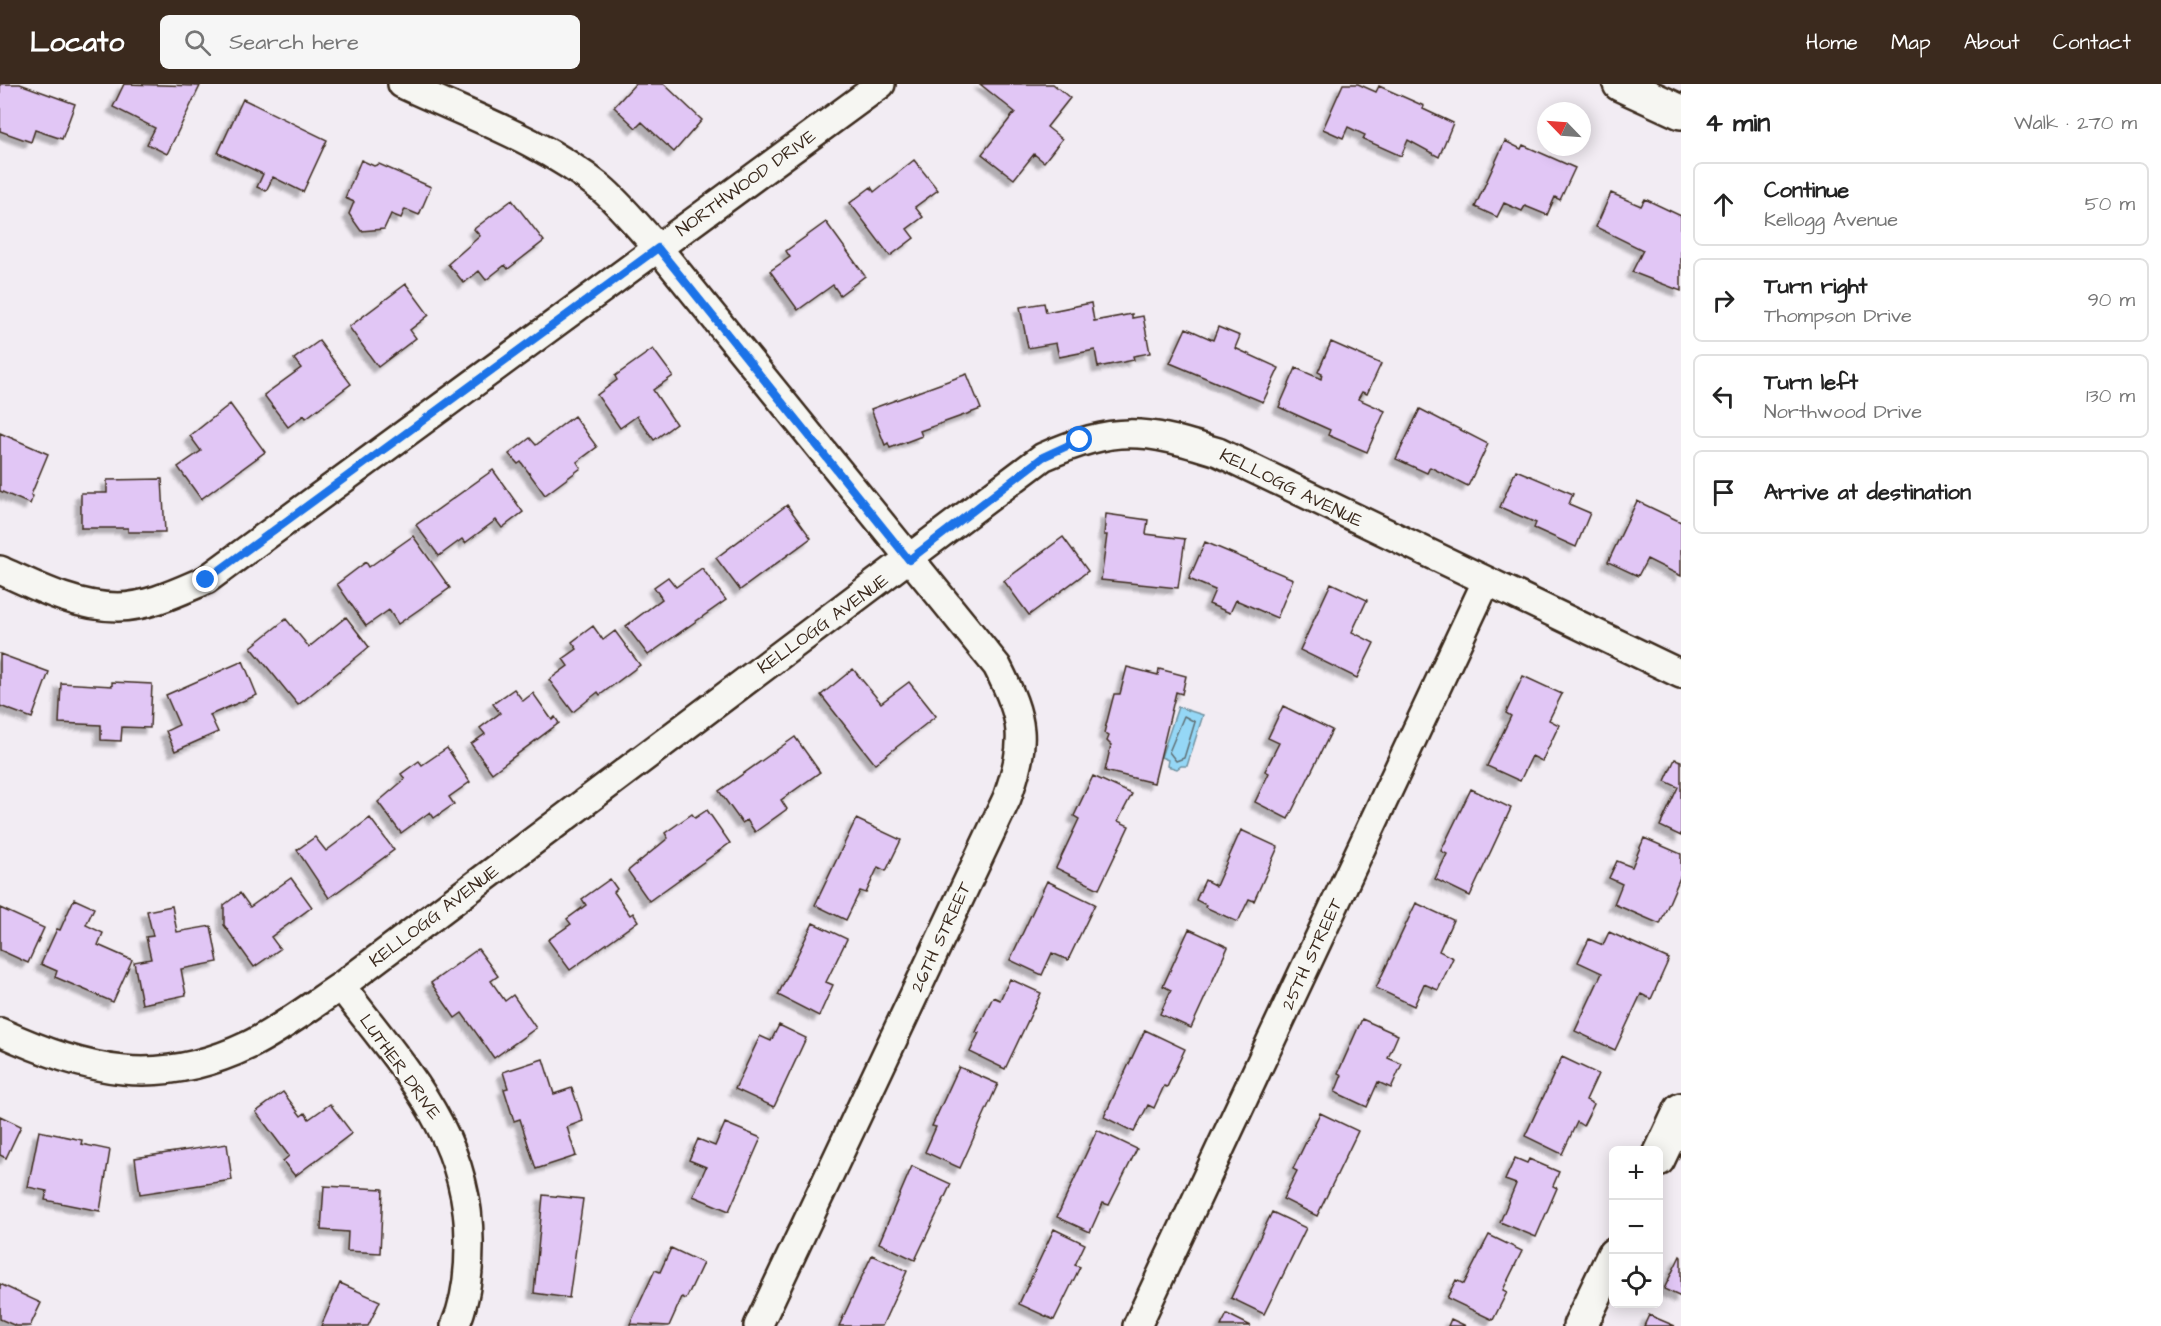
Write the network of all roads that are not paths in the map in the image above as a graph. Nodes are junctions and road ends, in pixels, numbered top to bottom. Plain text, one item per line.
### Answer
1 (402, 84) edge
2 (881, 84) edge
3 (1620, 84) edge
4 (1681, 112) edge
5 (658, 248) junction
6 (909, 560) junction
7 (0, 570) edge
8 (1486, 582) junction
9 (1681, 674) edge
10 (341, 986) junction
11 (0, 1032) edge
12 (1681, 1110) edge
13 (1663, 1149) edge
14 (1609, 1265) edge
15 (458, 1325) edge
16 (758, 1326) edge
17 (1137, 1326) edge
18 (1580, 1326) edge

1 - 5 street, 26TH STREET
2 - 5 street, NORTHWOOD DRIVE
3 - 4 main road
5 - 6 street, 26TH STREET
5 - 7 street, NORTHWOOD DRIVE
6 - 8 street, KELLOGG AVENUE
6 - 10 street, KELLOGG AVENUE
6 - 16 street, 26TH STREET
8 - 9 street, KELLOGG AVENUE
8 - 17 street, 25TH STREET
10 - 11 street, KELLOGG AVENUE
10 - 15 street, LUTHER DRIVE
12 - 13 main road
14 - 18 main road

